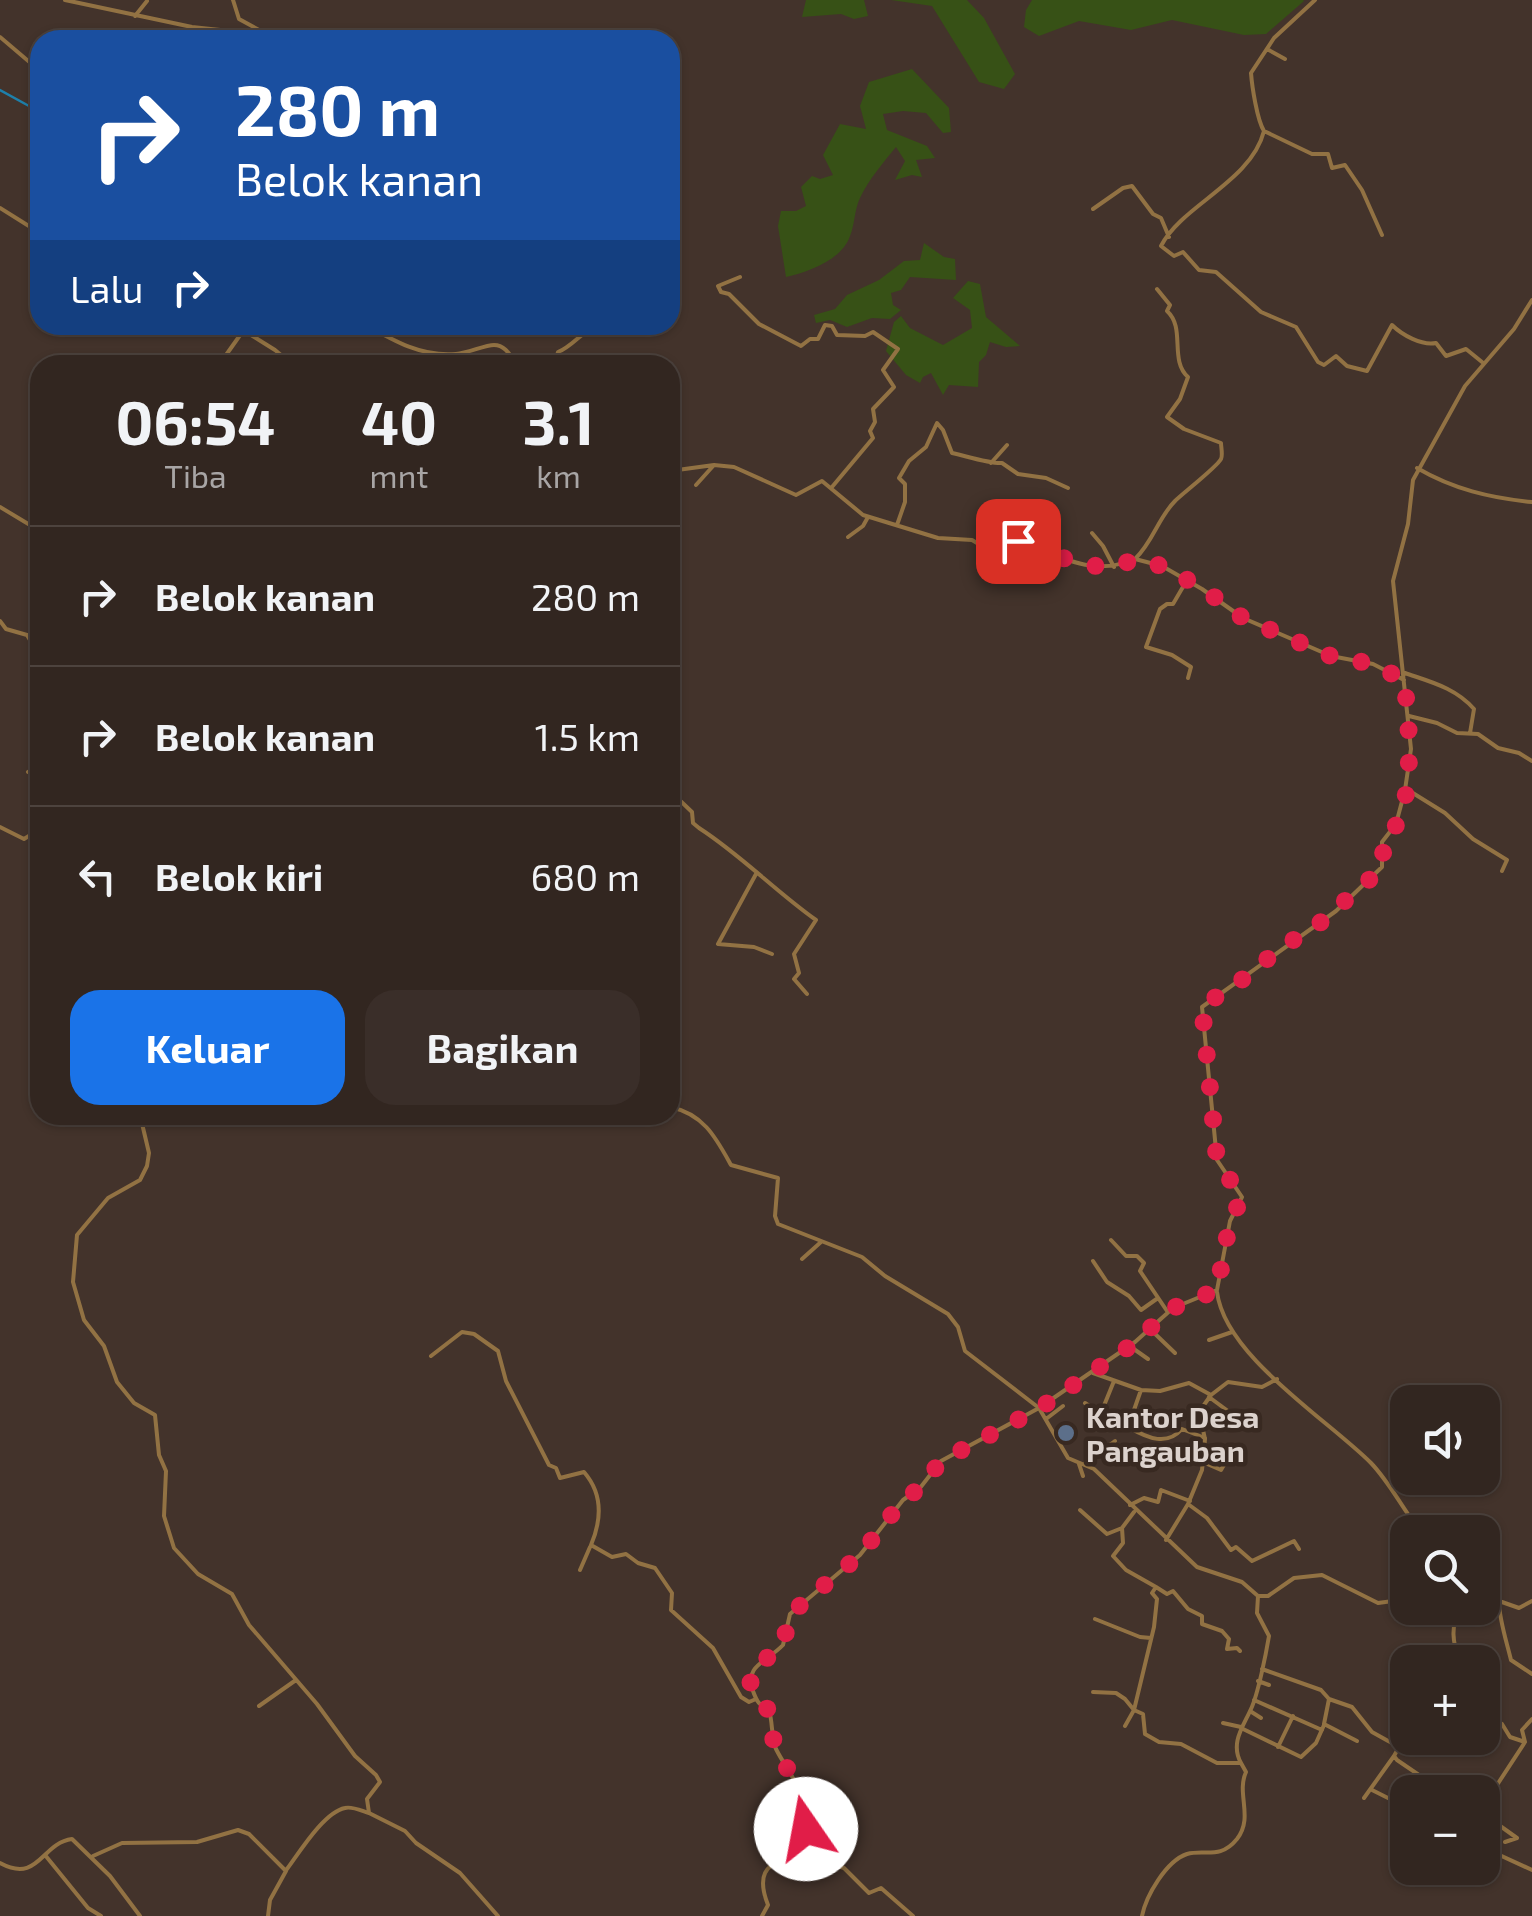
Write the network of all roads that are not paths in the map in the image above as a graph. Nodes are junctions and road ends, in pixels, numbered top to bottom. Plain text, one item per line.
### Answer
1 (66, 0) edge
2 (234, 0) edge
3 (1315, 0) edge
4 (147, 1) edge
5 (135, 16) junction
6 (212, 30) edge
7 (260, 30) edge
8 (0, 37) edge
9 (1266, 49) junction
10 (1284, 60) dead end
11 (30, 62) edge
12 (1264, 131) junction
13 (0, 208) edge
14 (1093, 208) dead end
15 (30, 226) edge
16 (1382, 235) dead end
17 (1168, 236) junction
18 (740, 277) dead end
19 (1157, 288) dead end
20 (1532, 300) edge
21 (249, 335) edge
22 (384, 335) edge
23 (582, 335) edge
24 (281, 355) edge
25 (509, 355) edge
26 (557, 355) edge
27 (1483, 364) junction
28 (1007, 445) dead end
29 (991, 463) junction
30 (714, 465) junction
31 (1416, 468) junction
32 (680, 470) edge
33 (696, 485) dead end
34 (832, 486) junction
35 (1068, 488) dead end
36 (1532, 502) edge
37 (0, 506) edge
38 (1025, 516) dead end
39 (868, 517) junction
40 (30, 524) edge
41 (896, 526) junction
42 (1092, 533) dead end
43 (848, 537) dead end
44 (1026, 548) junction
45 (1136, 559) junction
46 (1114, 568) junction
47 (1187, 580) junction
48 (0, 621) edge
49 (30, 641) edge
50 (1404, 676) junction
51 (1188, 678) dead end
52 (1409, 716) junction
53 (1470, 733) junction
54 (1532, 761) edge
55 (1406, 788) junction
56 (680, 801) edge
57 (0, 828) edge
58 (30, 835) edge
59 (1502, 871) dead end
60 (756, 874) junction
61 (772, 954) dead end
62 (807, 994) dead end
63 (680, 1110) edge
64 (142, 1125) edge
65 (1111, 1240) dead end
66 (821, 1242) junction
67 (802, 1259) dead end
68 (1093, 1261) dead end
69 (1217, 1290) junction
70 (1158, 1298) junction
71 (1167, 1312) junction
72 (1151, 1330) junction
73 (1232, 1332) junction
74 (1210, 1340) dead end
75 (1130, 1346) junction
76 (1174, 1353) dead end
77 (431, 1356) dead end
78 (1148, 1359) dead end
79 (1092, 1372) junction
80 (1276, 1379) junction
81 (1114, 1380) junction
82 (1141, 1390) junction
83 (1210, 1396) junction
84 (1085, 1403) dead end
85 (1063, 1406) dead end
86 (1040, 1408) junction
87 (1100, 1414) junction
88 (1232, 1414) dead end
89 (1046, 1419) junction
90 (1110, 1420) dead end
91 (1205, 1438) junction
92 (1115, 1441) dead end
93 (1232, 1451) dead end
94 (1204, 1462) junction
95 (1082, 1464) junction
96 (1083, 1476) dead end
97 (1189, 1503) junction
98 (1133, 1508) junction
99 (1080, 1510) dead end
100 (1409, 1515) edge
101 (1122, 1528) junction
102 (1166, 1540) junction
103 (592, 1545) junction
104 (1300, 1549) dead end
105 (580, 1570) dead end
106 (1156, 1587) junction
107 (1258, 1596) junction
108 (1532, 1601) edge
109 (1390, 1602) edge
110 (1500, 1602) edge
111 (1500, 1613) edge
112 (1095, 1619) dead end
113 (1151, 1638) junction
114 (1240, 1652) dead end
115 (1262, 1669) junction
116 (1532, 1674) edge
117 (296, 1680) junction
118 (1258, 1681) junction
119 (1269, 1685) dead end
120 (1092, 1692) dead end
121 (1328, 1699) junction
122 (756, 1700) junction
123 (1254, 1700) junction
124 (260, 1706) dead end
125 (1134, 1710) junction
126 (1250, 1711) junction
127 (1293, 1716) junction
128 (1261, 1718) dead end
129 (1532, 1718) edge
130 (1223, 1723) dead end
131 (1500, 1723) edge
132 (1125, 1726) dead end
133 (1241, 1728) junction
134 (1323, 1728) junction
135 (1357, 1741) dead end
136 (1524, 1742) junction
137 (1278, 1746) junction
138 (1394, 1756) junction
139 (1241, 1763) junction
140 (1420, 1775) edge
141 (1500, 1781) edge
142 (1370, 1789) junction
143 (1364, 1798) dead end
144 (1390, 1799) edge
145 (369, 1813) junction
146 (1500, 1824) edge
147 (806, 1829) junction
148 (1505, 1842) dead end
149 (1500, 1855) edge
150 (46, 1856) junction
151 (93, 1856) junction
152 (0, 1863) edge
153 (286, 1870) junction
154 (1532, 1870) edge
155 (101, 1916) edge
156 (140, 1916) edge
157 (268, 1916) edge
158 (498, 1916) edge
159 (762, 1916) edge
160 (912, 1916) edge
161 (1142, 1916) edge

1 - 5 street
2 - 7 street
3 - 9 street
4 - 5 street
5 - 6 street
8 - 11 street
9 - 10 street
9 - 12 street
12 - 16 street
12 - 17 street
13 - 15 street
14 - 17 street
17 - 27 street
18 - 34 street
19 - 45 street
20 - 27 street
21 - 24 street
22 - 25 street
23 - 26 street
27 - 31 street
28 - 29 street
29 - 35 street
29 - 41 street
30 - 32 street
30 - 33 street
30 - 34 street
31 - 36 street
31 - 50 street
34 - 39 street
37 - 40 street
38 - 44 street
39 - 41 street
39 - 43 street
41 - 44 street
42 - 46 street
44 - 46 street
45 - 46 street
45 - 47 street
47 - 50 street
47 - 51 street
48 - 49 street
50 - 52 street
50 - 53 street
52 - 53 street
52 - 55 street
53 - 54 street
55 - 59 street
55 - 69 street
56 - 60 street
57 - 58 street
60 - 61 street
60 - 62 street
63 - 66 street
64 - 117 street
65 - 70 street
66 - 67 street
66 - 86 street
68 - 70 street
69 - 71 street
69 - 73 street
70 - 71 street
71 - 72 street
72 - 75 street
72 - 76 street
73 - 74 street
73 - 80 street
75 - 78 street
75 - 79 street
77 - 103 street
79 - 81 street
79 - 86 street
80 - 83 street
80 - 100 street
81 - 82 street
81 - 87 street
82 - 83 street
82 - 91 street
83 - 88 street
83 - 91 street
84 - 87 street
85 - 89 street
86 - 89 street
86 - 122 street
87 - 90 street
89 - 95 street
91 - 94 street
92 - 95 street
93 - 94 street
94 - 97 street
95 - 96 street
95 - 98 street
97 - 98 street
97 - 102 street
97 - 104 street
98 - 101 street
98 - 102 street
99 - 101 street
101 - 106 street
102 - 107 street
103 - 105 street
103 - 122 street
106 - 113 street
106 - 114 street
107 - 109 street
107 - 115 street
108 - 110 street
111 - 116 street
112 - 113 street
113 - 125 street
115 - 118 street
115 - 121 street
117 - 124 street
117 - 145 street
118 - 119 street
118 - 123 street
120 - 125 street
121 - 134 street
121 - 138 street
122 - 147 street
123 - 126 street
123 - 127 street
125 - 132 street
125 - 139 street
126 - 128 street
126 - 133 street
127 - 134 street
127 - 137 street
129 - 136 street
130 - 133 street
131 - 136 street
133 - 137 street
133 - 139 street
134 - 135 street
134 - 137 street
136 - 141 street
138 - 140 street
138 - 142 street
139 - 161 street
142 - 143 street
142 - 144 street
145 - 153 street
145 - 158 street
146 - 148 street
147 - 159 street
147 - 160 street
149 - 154 street
150 - 151 street
150 - 152 street
150 - 155 street
151 - 153 street
151 - 156 street
153 - 157 street

